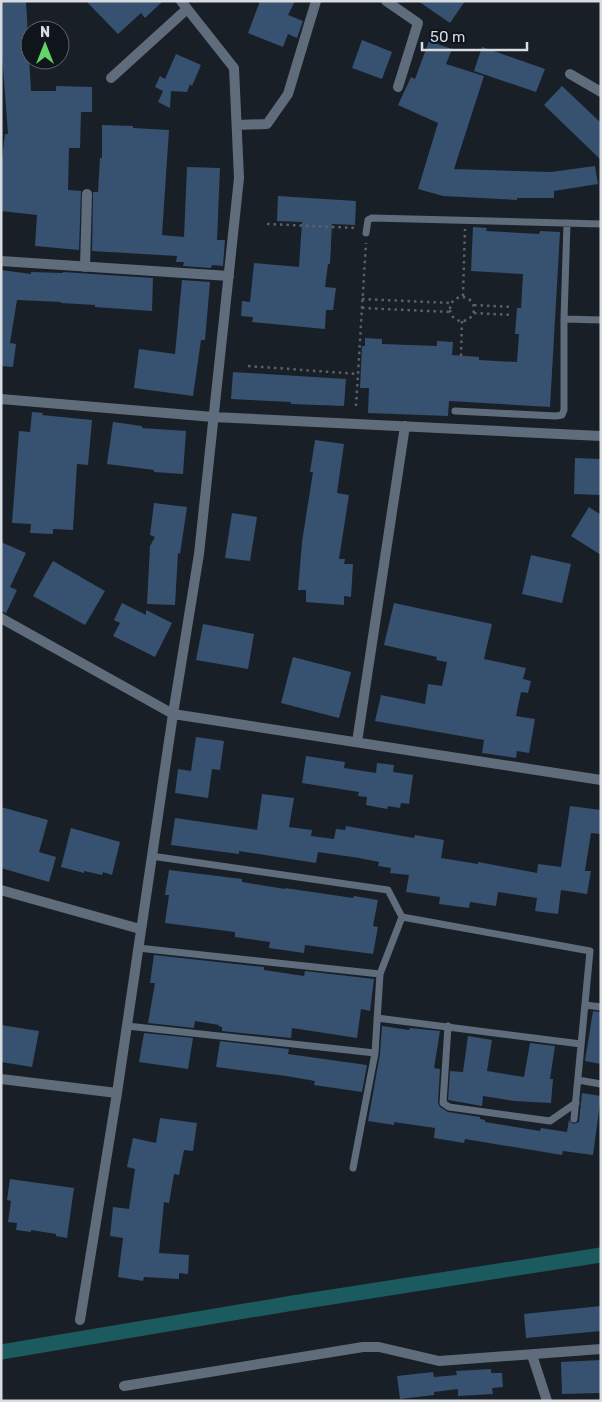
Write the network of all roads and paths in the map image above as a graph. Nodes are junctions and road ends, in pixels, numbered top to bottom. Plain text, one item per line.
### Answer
1 (316, 1) edge
2 (386, 1) edge
3 (184, 5) edge
4 (570, 74) dead end
5 (110, 78) dead end
6 (398, 87) dead end
7 (601, 92) edge
8 (236, 125) junction
9 (87, 194) dead end
10 (466, 220) junction
11 (567, 223) junction
12 (266, 224) dead end
13 (601, 224) edge
14 (366, 233) junction
15 (1, 262) edge
16 (85, 267) junction
17 (229, 276) junction
18 (463, 296) junction
19 (362, 299) junction
20 (451, 303) junction
21 (474, 305) junction
22 (512, 307) dead end
23 (362, 308) junction
24 (451, 312) junction
25 (474, 313) junction
26 (512, 315) dead end
27 (564, 318) junction
28 (601, 320) edge
29 (462, 321) junction
30 (461, 356) dead end
31 (248, 366) dead end
32 (358, 374) junction
33 (1, 399) edge
34 (356, 406) dead end
35 (455, 411) dead end
36 (213, 417) junction
37 (405, 426) junction
38 (601, 436) edge
39 (1, 618) edge
40 (173, 714) junction
41 (357, 742) junction
42 (601, 780) edge
43 (151, 856) junction
44 (1, 890) edge
45 (402, 918) junction
46 (140, 929) junction
47 (138, 948) junction
48 (380, 974) junction
49 (585, 1004) junction
50 (601, 1007) edge
51 (377, 1018) junction
52 (127, 1026) junction
53 (448, 1026) junction
54 (581, 1044) junction
55 (375, 1053) junction
56 (1, 1078) edge
57 (578, 1080) junction
58 (601, 1084) edge
59 (117, 1092) junction
60 (576, 1103) junction
61 (574, 1119) dead end
62 (353, 1168) dead end
63 (80, 1320) dead end
64 (601, 1349) edge
65 (532, 1355) junction
66 (124, 1386) dead end
67 (547, 1401) edge

1 - 8 street
2 - 6 street
3 - 5 street
3 - 8 street
4 - 7 street
8 - 17 street
9 - 16 street
10 - 11 lane
10 - 14 lane
10 - 18 path
11 - 13 lane
11 - 27 lane
12 - 14 path
14 - 19 path
15 - 16 street
16 - 17 street
17 - 36 street
18 - 20 path
18 - 21 path
19 - 20 path
19 - 23 path
20 - 24 path
21 - 22 path
21 - 25 path
23 - 24 path
23 - 32 path
24 - 29 path
25 - 26 path
25 - 29 path
27 - 28 lane
27 - 35 lane
29 - 30 path
31 - 32 path
32 - 34 path
33 - 36 street
36 - 37 street
36 - 40 street
37 - 38 street
37 - 41 street
39 - 40 street
40 - 41 street
40 - 43 street
41 - 42 street
43 - 45 lane
43 - 46 street
44 - 46 street
45 - 48 lane
45 - 49 lane
46 - 47 street
47 - 48 lane
47 - 52 street
48 - 51 lane
49 - 50 lane
49 - 54 lane
51 - 53 lane
51 - 55 lane
52 - 55 lane
52 - 59 street
53 - 54 lane
53 - 60 lane
54 - 57 lane
55 - 62 lane
56 - 59 street
57 - 58 lane
57 - 60 lane
59 - 63 street
60 - 61 lane
64 - 65 street
65 - 66 street
65 - 67 street

